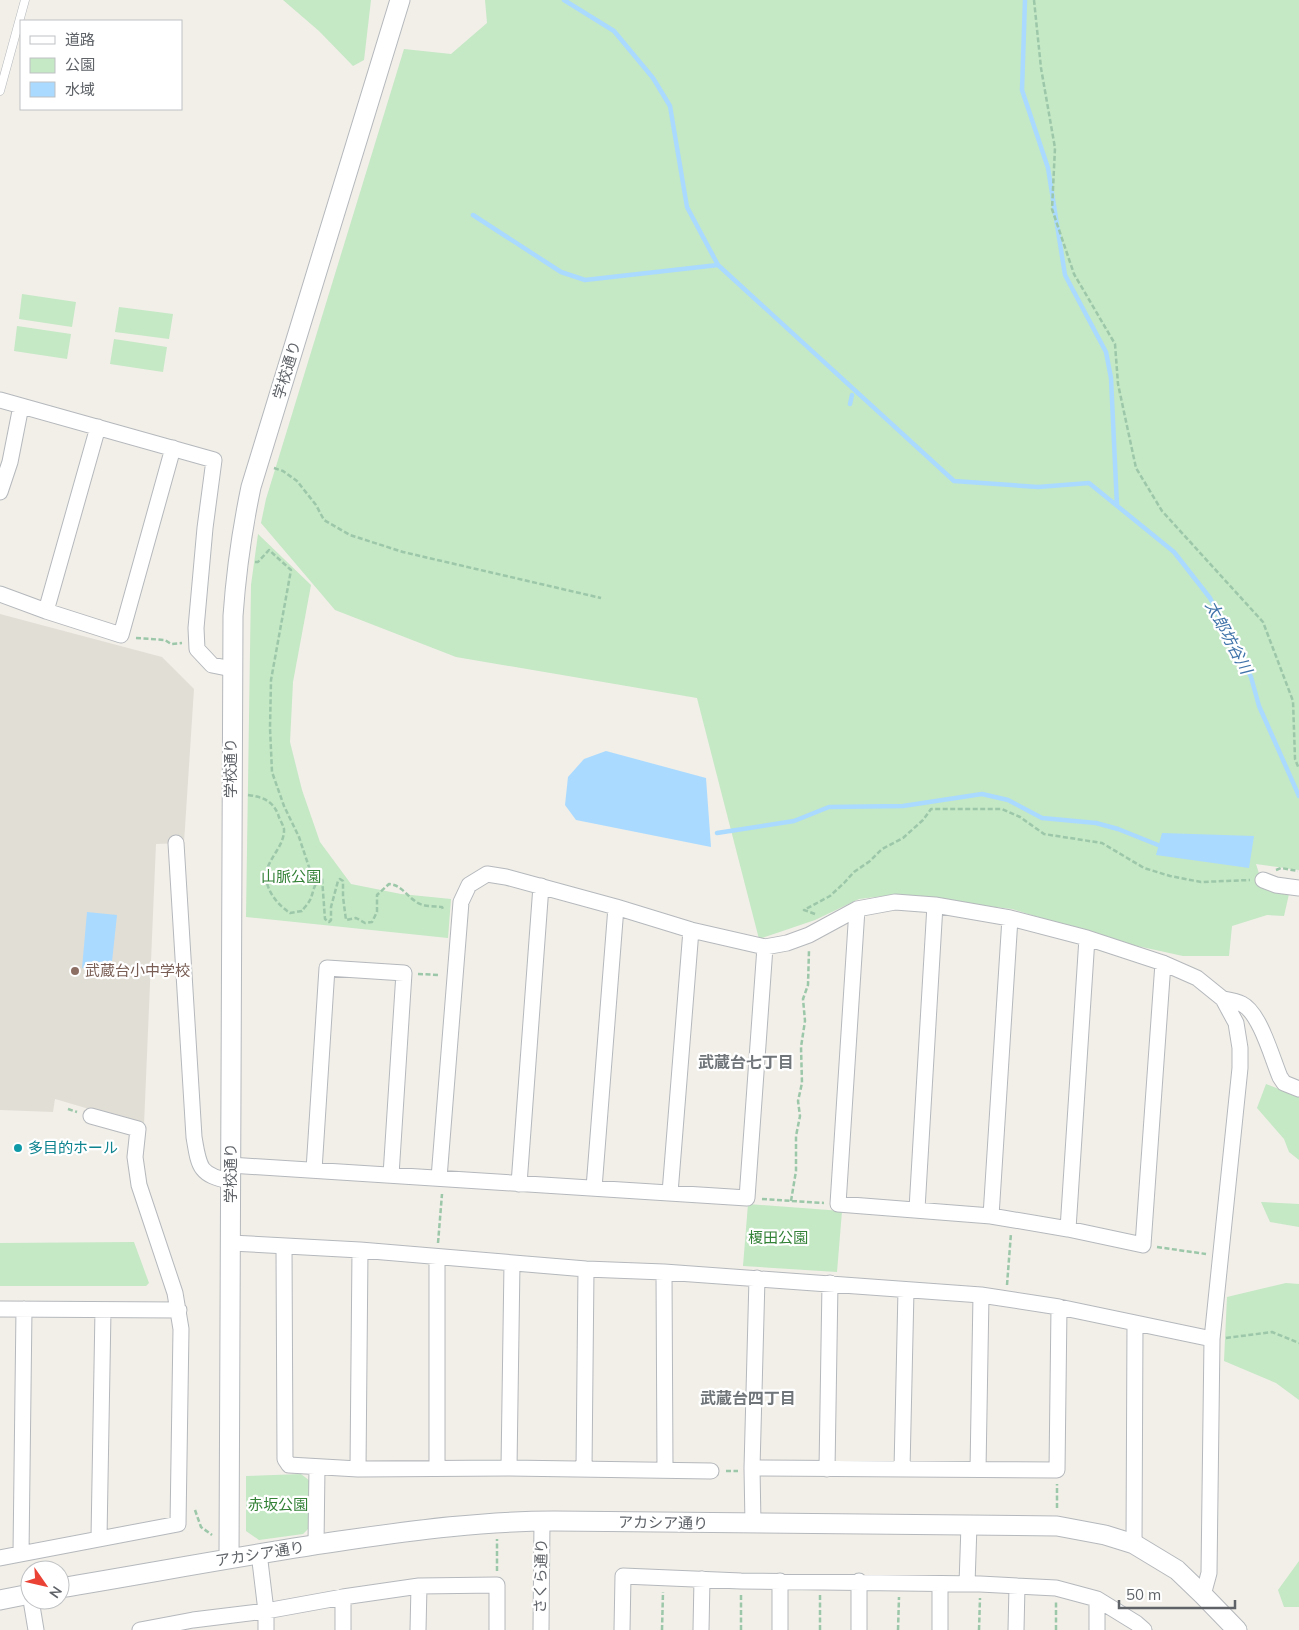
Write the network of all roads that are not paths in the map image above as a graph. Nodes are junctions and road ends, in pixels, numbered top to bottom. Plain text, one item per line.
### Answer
1 (25, 0) edge
2 (400, 0) edge
3 (0, 91) edge
4 (0, 400) edge
5 (21, 406) junction
6 (98, 427) junction
7 (173, 448) junction
8 (0, 492) edge
9 (0, 594) edge
10 (46, 612) junction
11 (232, 669) junction
12 (176, 843) dead end
13 (1263, 880) road end
14 (541, 886) junction
15 (1299, 888) edge
16 (935, 905) junction
17 (616, 907) junction
18 (857, 909) junction
19 (1010, 918) junction
20 (691, 930) junction
21 (1087, 938) junction
22 (765, 947) junction
23 (1164, 963) junction
24 (1223, 998) junction
25 (1299, 1089) edge
26 (90, 1116) dead end
27 (314, 1170) junction
28 (230, 1173) junction
29 (391, 1175) junction
30 (441, 1179) junction
31 (519, 1184) junction
32 (594, 1188) junction
33 (670, 1193) junction
34 (917, 1209) junction
35 (991, 1216) junction
36 (1068, 1229) junction
37 (231, 1243) junction
38 (284, 1246) junction
39 (360, 1250) junction
40 (437, 1257) junction
41 (512, 1262) junction
42 (586, 1269) junction
43 (664, 1272) junction
44 (757, 1278) junction
45 (830, 1283) junction
46 (906, 1290) junction
47 (981, 1294) junction
48 (1059, 1307) junction
49 (0, 1309) edge
50 (24, 1309) junction
51 (103, 1310) junction
52 (180, 1310) junction
53 (1135, 1323) junction
54 (1212, 1339) junction
55 (317, 1467) junction
56 (437, 1468) junction
57 (509, 1468) junction
58 (358, 1469) junction
59 (584, 1469) junction
60 (664, 1469) junction
61 (827, 1469) junction
62 (902, 1469) junction
63 (978, 1469) junction
64 (711, 1470) road end
65 (752, 1470) junction
66 (542, 1522) junction
67 (752, 1524) junction
68 (969, 1525) junction
69 (99, 1538) junction
70 (316, 1544) junction
71 (1134, 1544) junction
72 (259, 1553) junction
73 (21, 1554) junction
74 (0, 1558) edge
75 (228, 1559) junction
76 (702, 1579) junction
77 (780, 1581) junction
78 (859, 1582) junction
79 (940, 1584) junction
80 (974, 1584) junction
81 (70, 1586) edge
82 (418, 1586) junction
83 (1017, 1586) junction
84 (1203, 1595) junction
85 (20, 1596) edge
86 (343, 1597) junction
87 (0, 1600) edge
88 (1097, 1600) junction
89 (33, 1610) edge
90 (266, 1611) junction
91 (193, 1625) edge
92 (36, 1630) edge
93 (140, 1630) edge
94 (266, 1630) edge
95 (343, 1630) edge
96 (418, 1630) edge
97 (497, 1630) edge
98 (541, 1630) edge
99 (622, 1630) edge
100 (701, 1630) edge
101 (780, 1630) edge
102 (859, 1630) edge
103 (940, 1630) edge
104 (1016, 1630) edge
105 (1097, 1630) edge
106 (1144, 1630) edge
107 (1236, 1630) edge

1 - 3 lane
2 - 11 street, 学校通り
4 - 5 street
5 - 6 street
5 - 8 street
6 - 7 street
6 - 10 street
7 - 10 street
7 - 11 street
9 - 10 street
11 - 28 street, 学校通り
12 - 28 street
13 - 15 street
14 - 17 street
14 - 30 street
14 - 31 street
16 - 18 street
16 - 19 street
16 - 34 street
17 - 20 street
17 - 32 street
18 - 22 street
18 - 34 street
19 - 21 street
19 - 35 street
20 - 22 street
20 - 33 street
21 - 23 street
21 - 36 street
22 - 33 street
23 - 24 street
23 - 36 street
24 - 25 street
24 - 54 street
26 - 52 street
27 - 28 street
27 - 29 street
27 - 29 street
28 - 37 street, 学校通り
29 - 30 street
30 - 31 street
31 - 32 street
32 - 33 street
34 - 35 street
35 - 36 street
37 - 38 street
37 - 75 street, 学校通り
38 - 39 street
38 - 55 street
39 - 40 street
39 - 58 street
40 - 41 street
40 - 56 street
41 - 42 street
41 - 57 street
42 - 43 street
42 - 59 street
43 - 44 street
43 - 60 street
44 - 45 street
44 - 65 street
45 - 46 street
45 - 61 street
46 - 47 street
46 - 62 street
47 - 48 street
47 - 63 street
48 - 53 street
48 - 63 street
49 - 50 street
50 - 51 street
50 - 73 street
51 - 52 street
51 - 69 street
52 - 69 street
53 - 54 street
53 - 71 street
54 - 84 street
55 - 58 street
55 - 70 street
56 - 57 street
56 - 58 street
57 - 59 street
59 - 60 street
60 - 64 street
61 - 62 street
61 - 65 street
62 - 63 street
65 - 67 street
66 - 67 street, アカシア通り
66 - 70 street, アカシア通り
66 - 98 street, さくら通り
67 - 68 street, アカシア通り
68 - 71 street, アカシア通り
68 - 80 street
69 - 73 street
70 - 72 street, アカシア通り
71 - 84 street, アカシア通り
72 - 75 street, アカシア通り
72 - 90 street
73 - 74 street
75 - 81 street, アカシア通り
76 - 77 street
76 - 99 street
76 - 100 street
77 - 78 street
77 - 101 street
78 - 79 street
78 - 102 street
79 - 80 street
79 - 103 street
80 - 83 street
82 - 86 street
82 - 96 street
82 - 97 street
83 - 88 street
83 - 104 street
84 - 107 street, アカシア通り
85 - 87 street
86 - 90 street
86 - 95 street
88 - 105 street
88 - 106 street
89 - 92 street
90 - 91 street
90 - 94 street
91 - 93 street

